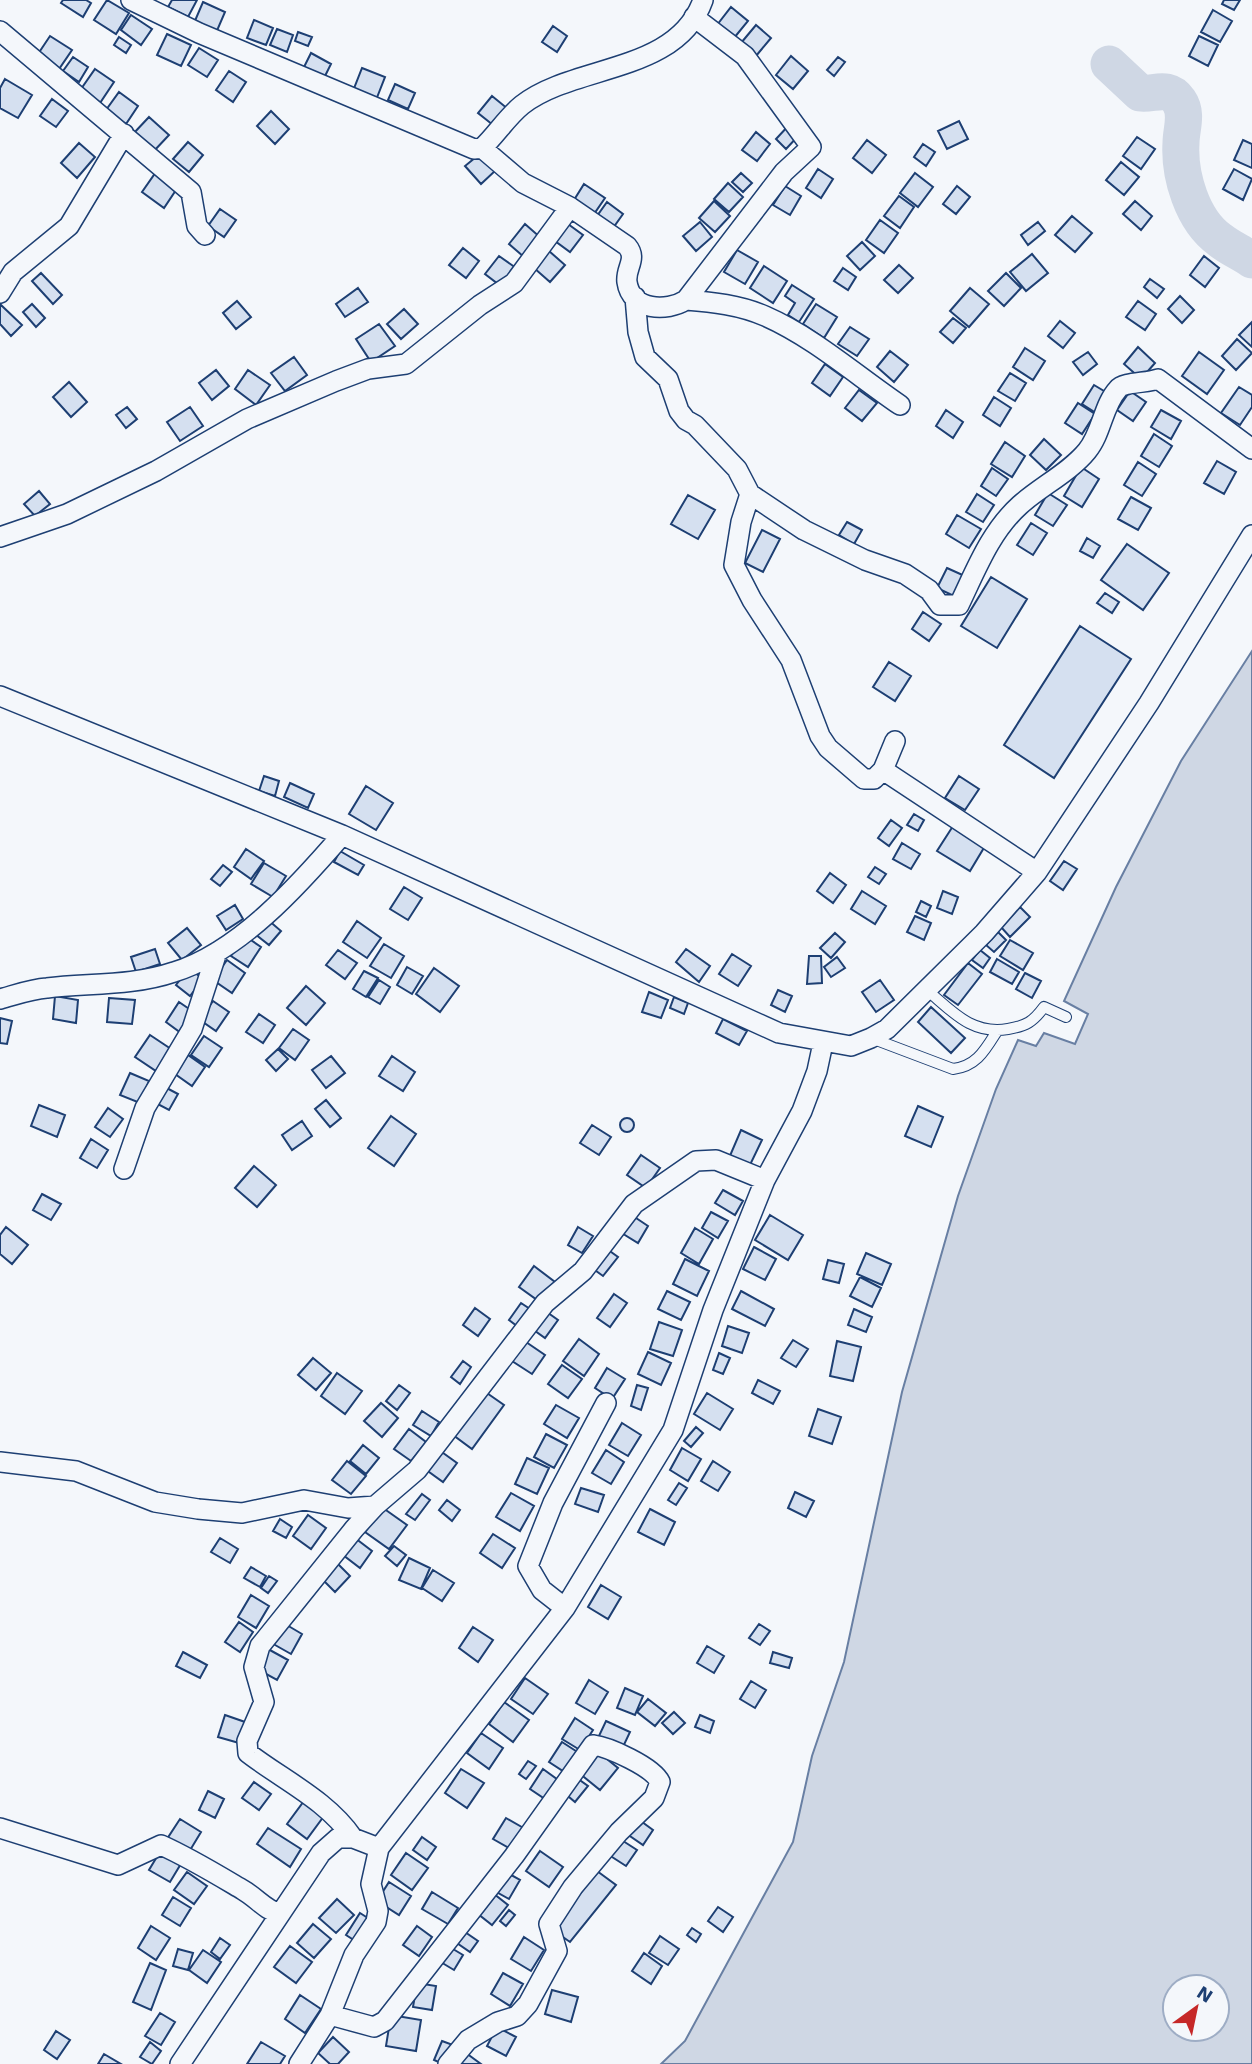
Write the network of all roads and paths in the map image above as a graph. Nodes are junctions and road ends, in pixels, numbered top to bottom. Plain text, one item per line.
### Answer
1 (131, 0) edge
2 (699, 8) edge
3 (0, 31) edge
4 (124, 134) junction
5 (482, 148) junction
6 (570, 207) junction
7 (205, 235) dead end
8 (0, 293) edge
9 (635, 297) junction
10 (686, 300) junction
11 (900, 405) dead end
12 (1252, 449) edge
13 (750, 494) junction
14 (1252, 535) edge
15 (0, 537) edge
16 (0, 696) edge
17 (895, 741) dead end
18 (883, 771) junction
19 (342, 835) junction
20 (1037, 873) junction
21 (217, 952) junction
22 (928, 991) junction
23 (0, 999) edge
24 (1066, 1017) dead end
25 (997, 1031) junction
26 (871, 1038) junction
27 (823, 1043) junction
28 (124, 1169) dead end
29 (765, 1180) junction
30 (606, 1403) dead end
31 (0, 1462) edge
32 (375, 1506) junction
33 (565, 1608) junction
34 (0, 1828) edge
35 (353, 1838) junction
36 (379, 1848) junction
37 (280, 1914) junction
38 (330, 2015) junction
39 (180, 2064) edge
40 (299, 2064) edge
41 (448, 2064) edge

1 - 5 street
2 - 5 street
2 - 10 street
3 - 4 street
4 - 7 street
4 - 8 street
5 - 6 street
6 - 9 street
6 - 15 street
9 - 10 street
9 - 13 street
10 - 11 street
12 - 13 street
13 - 18 street
14 - 20 street
16 - 19 street
17 - 18 street
18 - 20 street
19 - 21 street
19 - 27 street
20 - 22 street
21 - 23 street
21 - 28 street
22 - 25 lane
22 - 26 street
24 - 25 lane
25 - 26 lane
26 - 27 street
27 - 29 street
29 - 32 street
29 - 33 street
30 - 33 street
31 - 32 street
32 - 35 street
33 - 36 street
34 - 37 street
35 - 36 street
35 - 37 street
36 - 38 street
37 - 39 street
38 - 40 street
38 - 41 street

